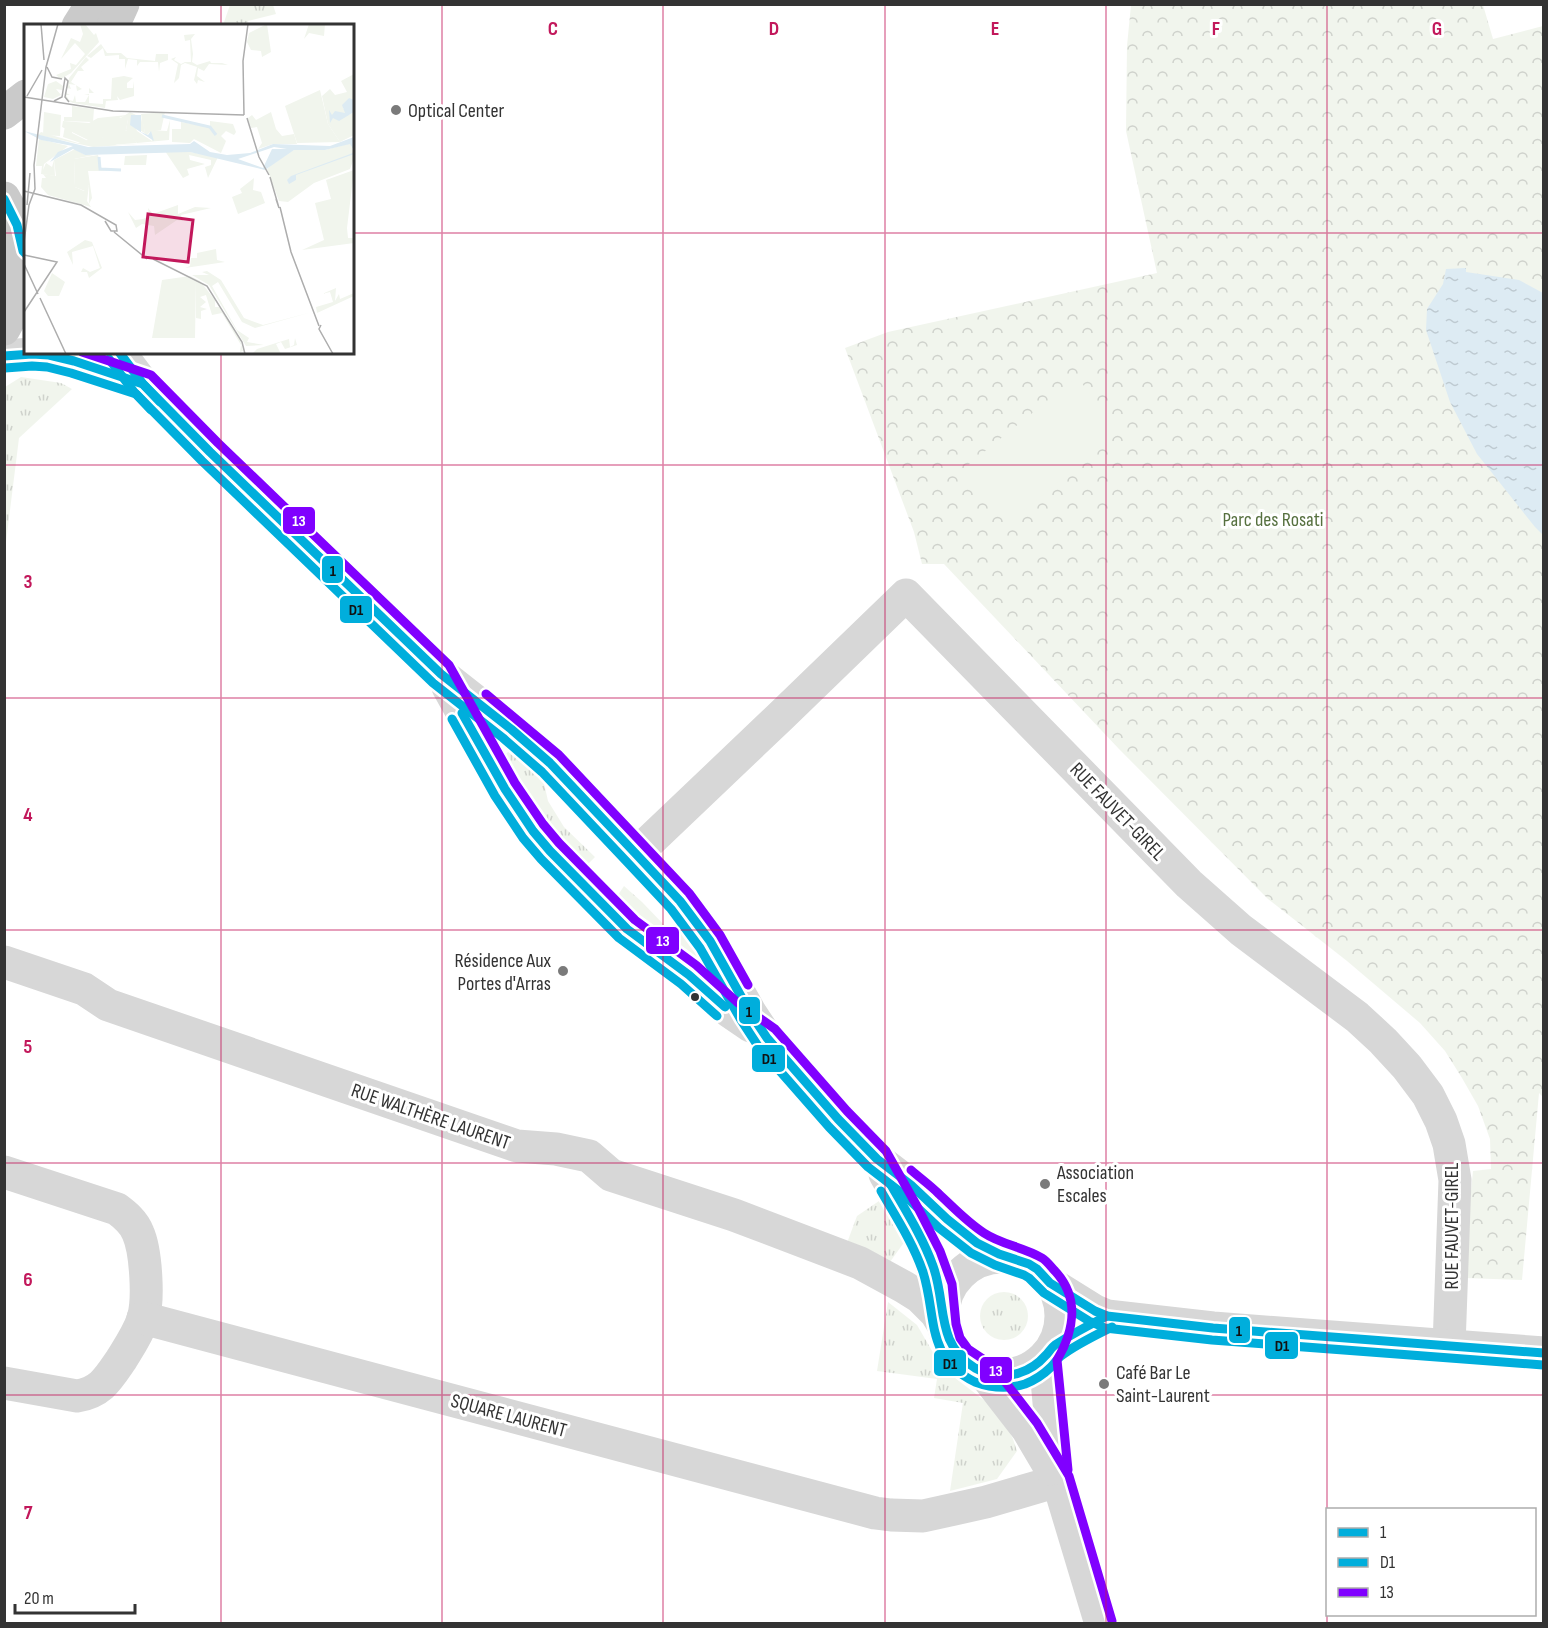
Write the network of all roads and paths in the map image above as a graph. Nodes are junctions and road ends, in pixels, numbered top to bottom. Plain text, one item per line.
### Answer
1 (92, 4) edge
2 (123, 4) edge
3 (79, 24) edge
4 (114, 24) edge
5 (24, 98) edge
6 (4, 113) edge
7 (19, 228) edge
8 (4, 329) edge
9 (120, 354) edge
10 (4, 356) edge
11 (142, 384) junction
12 (441, 675) junction
13 (636, 854) junction
14 (4, 962) edge
15 (767, 1038) junction
16 (877, 1159) junction
17 (4, 1172) edge
18 (1011, 1258) junction
19 (1050, 1283) junction
20 (1107, 1316) junction
21 (144, 1318) junction
22 (944, 1318) junction
23 (1449, 1346) junction
24 (1048, 1352) junction
25 (1544, 1353) edge
26 (983, 1372) junction
27 (4, 1383) edge
28 (1058, 1481) junction
29 (1101, 1623) edge

1 - 3 main road
2 - 4 main road
5 - 6 main road
7 - 8 main road
9 - 11 street
10 - 11 street
11 - 12 street
12 - 13 street
12 - 15 street
13 - 15 street
13 - 23 street, RUE FAUVET-GIREL
14 - 22 street, RUE WALTHÈRE LAURENT
15 - 16 street
16 - 18 street
16 - 22 street
17 - 21 street
18 - 19 street
18 - 22 street
19 - 20 street
19 - 24 street
20 - 23 street
20 - 24 street
21 - 27 street
21 - 28 street, SQUARE LAURENT
22 - 26 street
23 - 25 street
24 - 26 street
24 - 28 street
26 - 28 street
28 - 29 street

